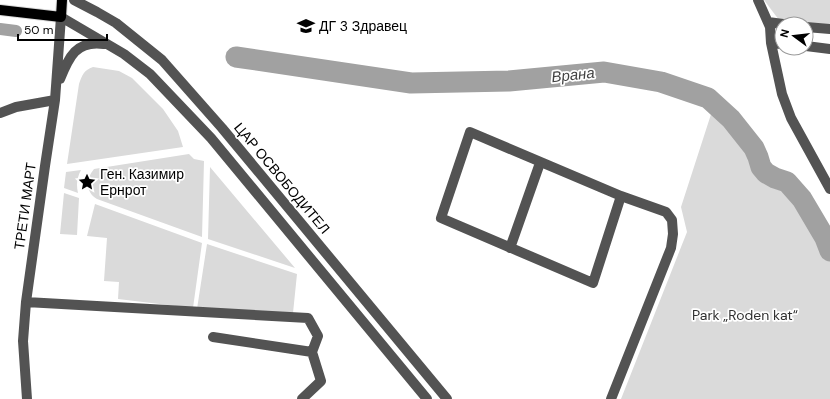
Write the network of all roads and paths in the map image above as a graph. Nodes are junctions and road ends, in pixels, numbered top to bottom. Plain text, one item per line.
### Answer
1 (62, 0) edge
2 (74, 0) edge
3 (758, 0) edge
4 (0, 10) edge
5 (61, 16) junction
6 (768, 22) junction
7 (774, 23) edge
8 (814, 28) edge
9 (830, 29) edge
10 (772, 43) joint
11 (107, 44) junction
12 (814, 47) edge
13 (830, 49) edge
14 (56, 87) junction
15 (55, 100) junction
16 (0, 113) edge
17 (540, 162) junction
18 (830, 189) edge
19 (621, 196) junction
20 (510, 248) junction
21 (26, 302) junction
22 (213, 337) dead end
23 (312, 352) junction
24 (20, 399) edge
25 (27, 399) edge
26 (302, 399) edge
27 (427, 399) edge
28 (447, 399) edge
29 (611, 399) edge

1 - 5 main road
2 - 28 street, ЦАР ОСВОБОДИТЕЛ
3 - 6 street
4 - 5 main road
5 - 11 street, ЦАР ОСВОБОДИТЕЛ
5 - 14 street, ТРЕТИ МАРТ
6 - 7 street
6 - 10 street
8 - 9 street
10 - 18 street
11 - 14 street
11 - 27 street, ЦАР ОСВОБОДИТЕЛ
12 - 13 street
14 - 15 street, ТРЕТИ МАРТ
15 - 16 street
15 - 21 street, ТРЕТИ МАРТ
17 - 19 street
17 - 20 street
17 - 20 street
19 - 20 street
19 - 29 street
21 - 23 street
21 - 25 street, ТРЕТИ МАРТ
22 - 23 street
23 - 26 street
24 - 25 street

